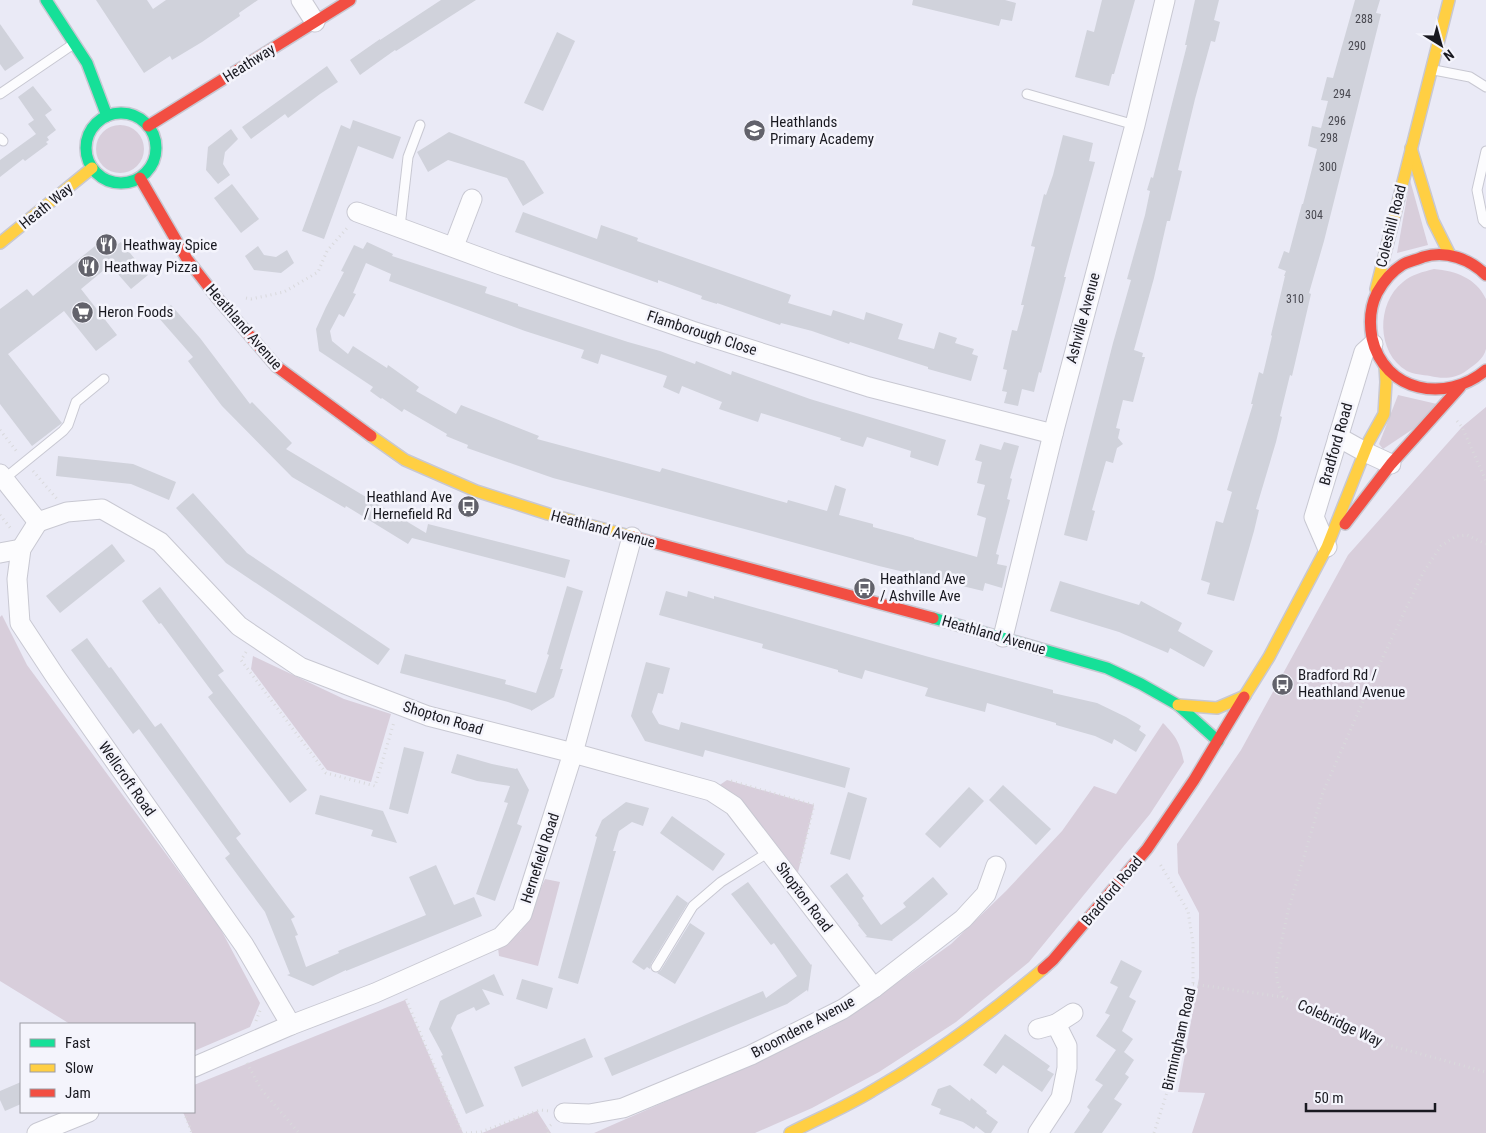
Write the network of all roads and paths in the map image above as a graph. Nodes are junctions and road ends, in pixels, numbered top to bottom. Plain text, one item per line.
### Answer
1 (46, 0) edge
2 (301, 0) edge
3 (350, 0) edge
4 (1165, 0) edge
5 (1449, 0) edge
6 (315, 22) junction
7 (74, 43) junction
8 (1432, 69) junction
9 (1486, 87) edge
10 (0, 94) edge
11 (1027, 94) dead end
12 (107, 116) junction
13 (1135, 125) junction
14 (148, 126) junction
15 (420, 126) dead end
16 (1410, 147) junction
17 (1486, 151) edge
18 (92, 168) junction
19 (140, 178) junction
20 (472, 199) dead end
21 (357, 212) joint
22 (1486, 223) edge
23 (400, 227) junction
24 (0, 243) edge
25 (454, 246) junction
26 (1450, 255) junction
27 (1485, 273) edge
28 (242, 298) dead end
29 (1372, 304) junction
30 (1373, 344) junction
31 (1385, 366) junction
32 (1486, 370) edge
33 (104, 379) dead end
34 (1460, 387) junction
35 (1444, 405) junction
36 (1053, 434) junction
37 (1338, 437) junction
38 (1365, 452) junction
39 (1391, 464) junction
40 (2, 477) edge
41 (1486, 481) edge
42 (1339, 482) junction
43 (38, 522) junction
44 (632, 537) junction
45 (1486, 544) edge
46 (1327, 547) junction
47 (21, 549) junction
48 (0, 553) edge
49 (255, 636) junction
50 (1003, 637) junction
51 (1245, 696) junction
52 (399, 704) junction
53 (1178, 705) junction
54 (1218, 741) junction
55 (574, 753) junction
56 (710, 790) junction
57 (769, 852) junction
58 (1158, 862) dead end
59 (996, 866) dead end
60 (795, 885) junction
61 (656, 967) dead end
62 (1193, 984) junction
63 (874, 988) junction
64 (404, 994) dead end
65 (1283, 997) junction
66 (1073, 1013) dead end
67 (291, 1025) junction
68 (246, 1060) dead end
69 (195, 1067) edge
70 (1486, 1072) edge
71 (87, 1113) edge
72 (184, 1113) edge
73 (564, 1113) joint
74 (37, 1133) edge
75 (192, 1133) edge
76 (299, 1133) edge
77 (462, 1133) edge
78 (466, 1133) edge
79 (790, 1133) edge
80 (1038, 1133) edge
81 (1154, 1133) edge

1 - 7 street
2 - 6 street
3 - 6 street, Heathway
4 - 13 street, Ashville Avenue
5 - 8 street, Coleshill Road
6 - 14 street, Heathway
7 - 10 lane
7 - 12 street
8 - 9 lane
8 - 16 street, Coleshill Road
11 - 13 lane
12 - 14 street
12 - 18 street
13 - 36 street, Ashville Avenue
14 - 19 street
15 - 23 lane
16 - 26 street, Coleshill Road
16 - 29 street, Coleshill Road
17 - 22 lane
18 - 19 street
18 - 24 street, Heath Way
19 - 44 street, Heathland Avenue
20 - 25 street
21 - 23 street, Flamborough Close
21 - 28 path
23 - 25 street, Flamborough Close
25 - 36 street, Flamborough Close
26 - 27 street
26 - 29 street
29 - 30 street
30 - 31 street
30 - 37 street, Bradford Road
31 - 34 street
31 - 38 street, Bradford Road
32 - 34 street
33 - 40 lane
34 - 35 street, Bradford Road
35 - 39 street, Bradford Road
35 - 41 path
36 - 50 street, Ashville Avenue
37 - 38 street
37 - 42 street, Bradford Road
38 - 39 street
38 - 42 street, Bradford Road
39 - 46 street, Bradford Road
40 - 43 street
42 - 46 street, Bradford Road
42 - 46 street, Bradford Road
43 - 47 street, Wellcroft Road
43 - 49 street, Shopton Road
44 - 50 street, Heathland Avenue
44 - 55 street, Hernefield Road
45 - 65 path
46 - 51 street, Bradford Road
47 - 48 street
47 - 67 street, Wellcroft Road
49 - 52 street, Shopton Road
49 - 52 path
50 - 53 street, Heathland Avenue
51 - 53 street, Heathland Avenue
51 - 54 street, Bradford Road
52 - 55 street, Shopton Road
53 - 54 street, Heathland Avenue
54 - 79 street, Bradford Road
55 - 56 street, Shopton Road
55 - 67 street, Hernefield Road
56 - 57 street, Shopton Road
56 - 60 path
57 - 60 street, Shopton Road
57 - 61 lane
58 - 62 path, Birmingham Road
59 - 63 street, Broomdene Avenue
60 - 63 street, Shopton Road
62 - 65 path, Colebridge Way
62 - 81 path, Birmingham Road
63 - 73 street, Broomdene Avenue
64 - 77 path
65 - 70 path, Colebridge Way
66 - 80 street
67 - 69 street, Hernefield Road
68 - 76 path
71 - 74 street
72 - 75 path
73 - 78 path

